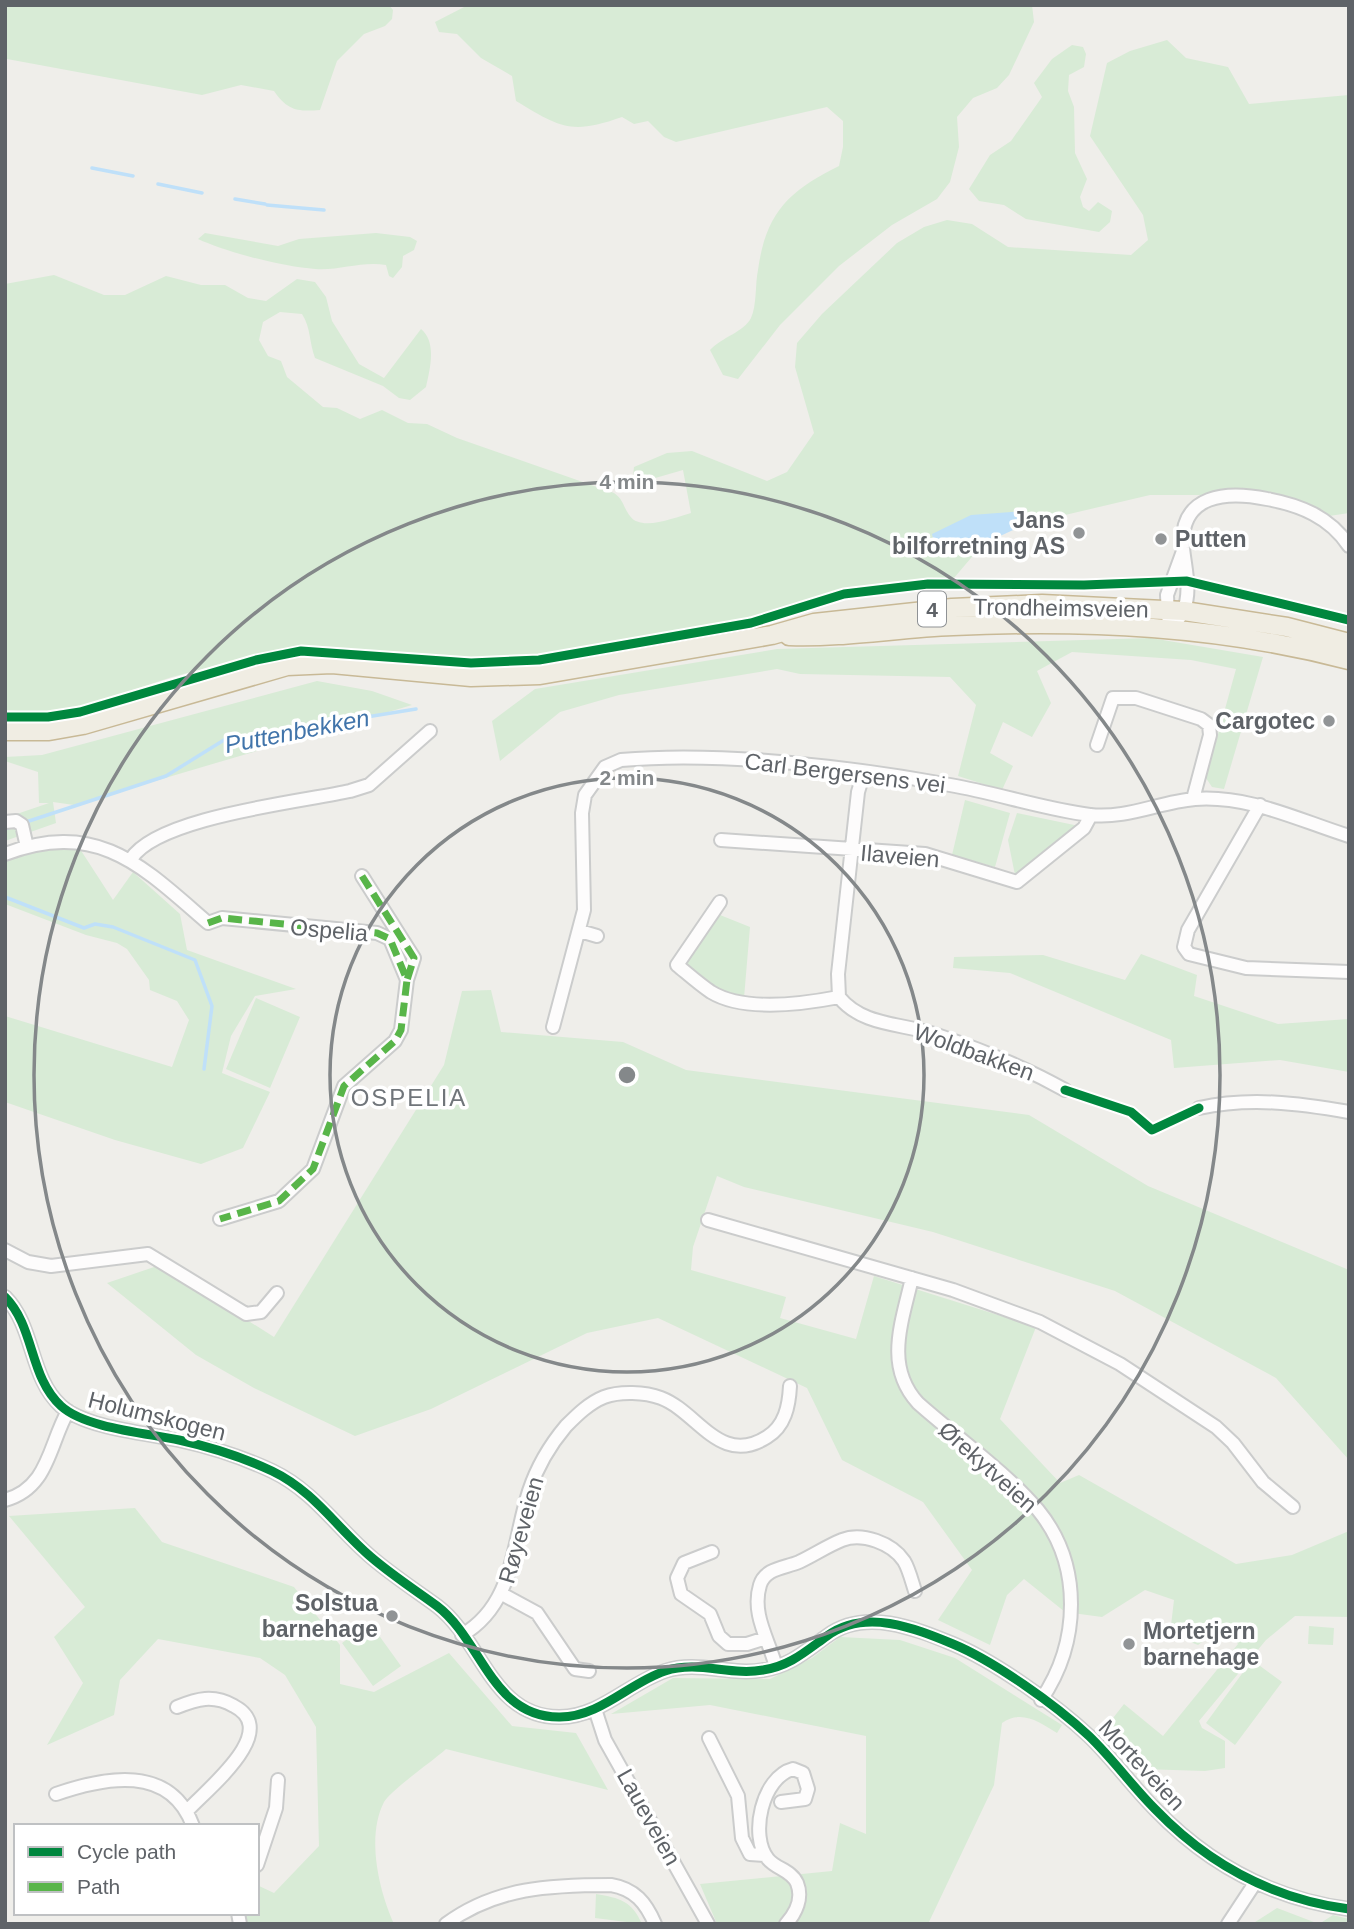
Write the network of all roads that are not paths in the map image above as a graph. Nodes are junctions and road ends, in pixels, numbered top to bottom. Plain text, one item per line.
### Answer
1 (1349, 546) edge
2 (1183, 551) junction
3 (1175, 610) junction
4 (1170, 629) junction
5 (772, 635) junction
6 (1349, 643) edge
7 (1349, 660) edge
8 (5, 731) edge
9 (430, 731) dead end
10 (1097, 745) dead end
11 (864, 772) junction
12 (1193, 799) junction
13 (1260, 805) junction
14 (1091, 815) junction
15 (5, 822) edge
16 (1349, 836) edge
17 (721, 840) dead end
18 (27, 847) junction
19 (851, 852) junction
20 (5, 854) edge
21 (131, 859) junction
22 (362, 876) dead end
23 (720, 902) dead end
24 (580, 931) junction
25 (597, 936) dead end
26 (1349, 972) edge
27 (407, 980) junction
28 (839, 997) junction
29 (552, 1027) dead end
30 (1065, 1090) dead end
31 (1199, 1108) dead end
32 (1349, 1112) edge
33 (220, 1219) dead end
34 (708, 1220) dead end
35 (5, 1250) edge
36 (912, 1278) junction
37 (277, 1293) dead end
38 (5, 1297) edge
39 (790, 1387) dead end
40 (68, 1411) junction
41 (5, 1500) edge
42 (1293, 1507) dead end
43 (712, 1552) dead end
44 (915, 1591) dead end
45 (502, 1594) junction
46 (766, 1637) junction
47 (465, 1639) junction
48 (776, 1667) junction
49 (589, 1671) dead end
50 (1041, 1700) junction
51 (177, 1707) dead end
52 (594, 1709) junction
53 (709, 1738) dead end
54 (278, 1780) dead end
55 (56, 1794) dead end
56 (781, 1802) dead end
57 (187, 1811) junction
58 (192, 1824) edge
59 (765, 1855) junction
60 (259, 1860) edge
61 (1255, 1883) junction
62 (1349, 1909) edge
63 (446, 1924) edge
64 (655, 1924) edge
65 (708, 1924) edge
66 (786, 1924) edge
67 (1228, 1924) edge

1 - 2 street
2 - 3 street
2 - 3 street
3 - 4 street
3 - 5 highway, Trondheimsveien / 4
3 - 6 highway, Trondheimsveien / 4
4 - 5 highway, Trondheimsveien / 4
4 - 7 highway, Trondheimsveien / 4
5 - 8 highway, Trondheimsveien / 4
9 - 21 street
10 - 12 street
11 - 14 street, Carl Bergersens vei
11 - 19 street
11 - 24 street, Carl Bergersens vei
12 - 13 street, Carl Bergersens vei
12 - 14 street, Carl Bergersens vei
13 - 16 street, Carl Bergersens vei
13 - 26 street
14 - 19 street, Ilaveien
15 - 18 street
17 - 19 street, Ilaveien
18 - 20 street, Ospelia
18 - 21 street, Ospelia
19 - 28 street
21 - 27 street, Ospelia
22 - 27 street
23 - 28 street
24 - 25 street
24 - 29 street, Carl Bergersens vei
27 - 33 street, Ospelia
28 - 30 street, Woldbakken
31 - 32 street
34 - 36 street
35 - 37 street
36 - 42 street
36 - 50 street, Ørekytveien
38 - 40 street, Holumskogen
39 - 45 street, Røyeveien
40 - 41 street
40 - 47 street, Holumskogen
43 - 46 street
44 - 46 street
45 - 47 street, Røyeveien
45 - 49 street, Røyeveien
46 - 48 street
47 - 52 street, Morteveien
48 - 50 street, Morteveien
48 - 52 street, Morteveien
50 - 61 street, Morteveien
51 - 57 street
52 - 65 street, Laueveien
53 - 59 street
54 - 60 street
55 - 57 street
56 - 59 street
57 - 58 street
59 - 66 street
61 - 62 street, Morteveien
61 - 67 street
63 - 64 street

